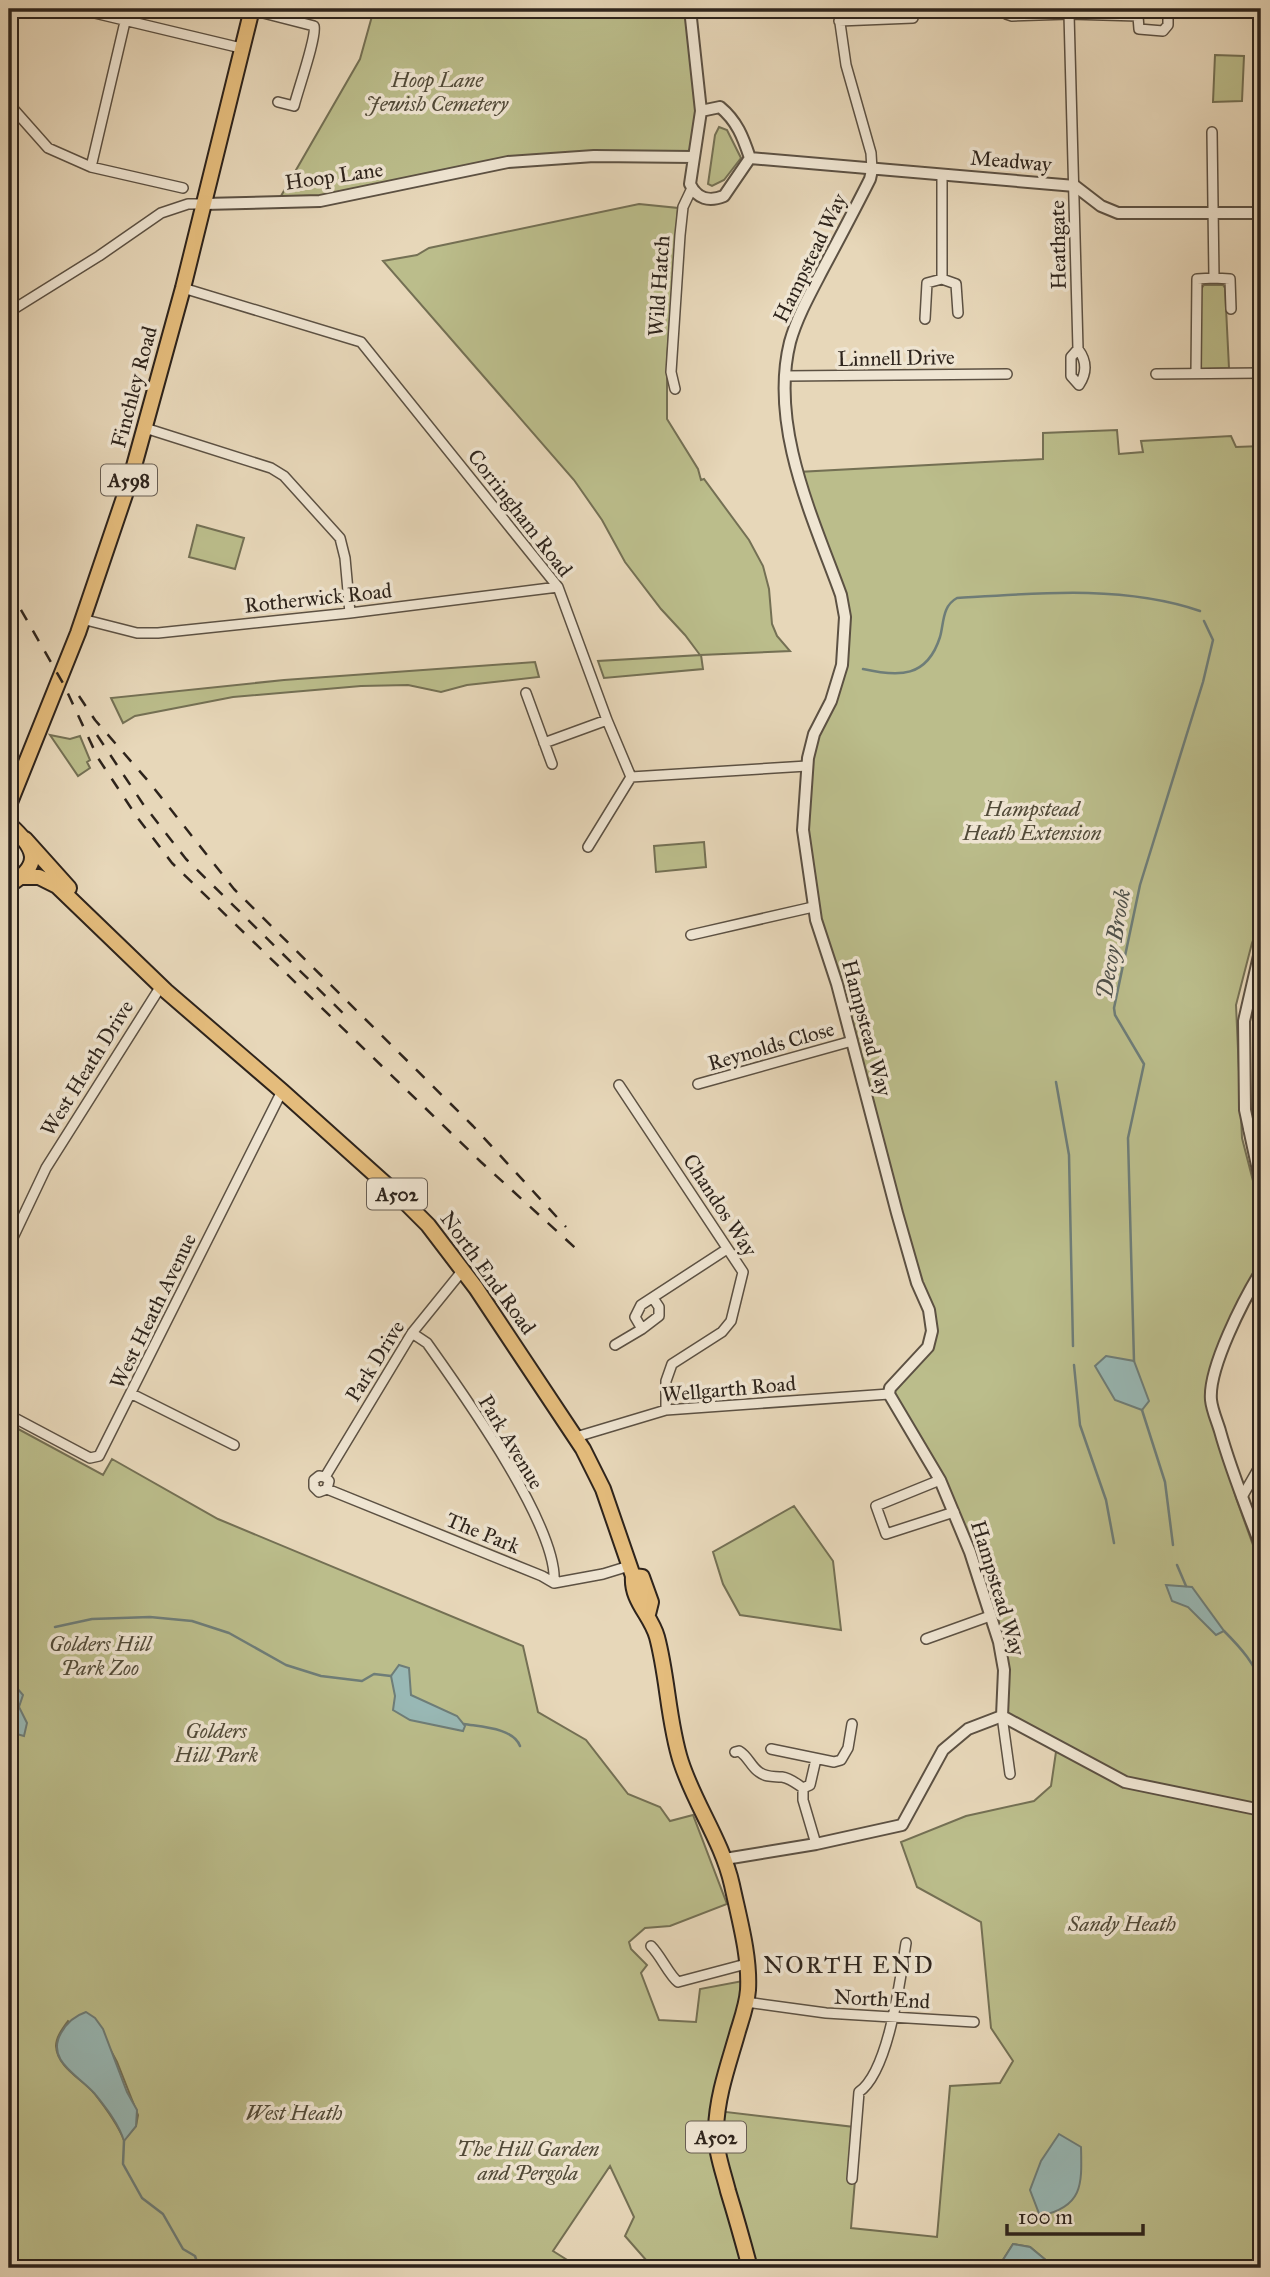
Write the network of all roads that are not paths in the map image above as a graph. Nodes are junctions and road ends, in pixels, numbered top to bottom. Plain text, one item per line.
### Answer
1 (78, 9) edge
2 (128, 9) edge
3 (252, 9) edge
4 (690, 9) edge
5 (838, 9) edge
6 (1004, 9) edge
7 (1168, 9) edge
8 (1138, 13) edge
9 (1069, 14) junction
10 (913, 18) dead end
11 (125, 21) junction
12 (839, 21) junction
13 (241, 48) junction
14 (278, 102) dead end
15 (9, 104) edge
16 (701, 111) junction
17 (1212, 132) dead end
18 (694, 157) junction
19 (750, 158) junction
20 (92, 167) junction
21 (872, 170) junction
22 (942, 175) junction
23 (1074, 186) junction
24 (183, 188) dead end
25 (692, 188) junction
26 (204, 204) junction
27 (1261, 213) edge
28 (1215, 214) junction
29 (1214, 278) junction
30 (942, 279) junction
31 (183, 288) junction
32 (1231, 309) dead end
33 (9, 312) edge
34 (958, 313) dead end
35 (925, 319) dead end
36 (1078, 349) dead end
37 (1196, 373) junction
38 (1261, 373) edge
39 (1007, 374) dead end
40 (1156, 374) dead end
41 (785, 376) junction
42 (675, 388) dead end
43 (145, 428) junction
44 (558, 587) junction
45 (350, 613) junction
46 (82, 619) junction
47 (526, 693) dead end
48 (607, 720) junction
49 (544, 743) junction
50 (552, 764) dead end
51 (807, 766) junction
52 (631, 777) junction
53 (9, 805) edge
54 (9, 824) edge
55 (24, 839) junction
56 (9, 841) edge
57 (588, 847) dead end
58 (22, 877) junction
59 (9, 885) edge
60 (813, 907) junction
61 (691, 935) dead end
62 (112, 937) junction
63 (1261, 947) edge
64 (161, 986) junction
65 (852, 1041) junction
66 (619, 1084) dead end
67 (698, 1084) dead end
68 (282, 1091) junction
69 (1261, 1119) edge
70 (1249, 1130) junction
71 (1261, 1184) edge
72 (9, 1246) edge
73 (727, 1249) junction
74 (463, 1270) junction
75 (1261, 1271) edge
76 (653, 1298) junction
77 (642, 1329) junction
78 (412, 1333) junction
79 (615, 1345) dead end
80 (132, 1394) junction
81 (889, 1394) junction
82 (666, 1410) junction
83 (9, 1415) edge
84 (576, 1437) junction
85 (234, 1445) dead end
86 (1261, 1464) edge
87 (940, 1480) junction
88 (327, 1483) junction
89 (314, 1487) dead end
90 (1242, 1497) junction
91 (954, 1512) junction
92 (1261, 1547) edge
93 (631, 1571) junction
94 (554, 1583) junction
95 (990, 1616) junction
96 (926, 1639) dead end
97 (1002, 1716) junction
98 (852, 1724) dead end
99 (771, 1749) dead end
100 (735, 1752) dead end
101 (816, 1759) junction
102 (1010, 1774) dead end
103 (803, 1788) junction
104 (1261, 1810) edge
105 (816, 1843) junction
106 (726, 1862) junction
107 (906, 1943) dead end
108 (651, 1946) dead end
109 (746, 1964) junction
110 (746, 2002) junction
111 (894, 2018) junction
112 (974, 2022) dead end
113 (852, 2179) dead end
114 (750, 2268) edge

1 - 11 street
2 - 11 street
3 - 13 main road, Finchley Road / A598
3 - 14 street
4 - 16 street
5 - 12 street
6 - 9 street
7 - 8 street
8 - 9 street
9 - 23 street, Heathgate
10 - 12 street
11 - 13 street
11 - 20 street
12 - 21 street
13 - 26 main road, Finchley Road / A598
15 - 20 street
16 - 18 street
16 - 19 street
17 - 28 street
18 - 25 street
18 - 26 street, Hoop Lane
19 - 21 street, Meadway
19 - 25 street
20 - 24 street
21 - 22 street, Meadway
21 - 41 street, Hampstead Way
22 - 23 street, Meadway
22 - 30 street
23 - 28 street, Meadway
23 - 36 street, Heathgate
25 - 42 street, Wild Hatch
26 - 31 main road, Finchley Road / A598
26 - 33 street, Hoop Lane
27 - 28 street, Meadway
28 - 29 street
29 - 32 street
29 - 37 street
30 - 34 street
30 - 35 street
31 - 43 main road, Finchley Road / A598
31 - 44 street, Corringham Road
37 - 38 street
37 - 40 street
39 - 41 street, Linnell Drive
41 - 51 street, Hampstead Way
43 - 45 street
43 - 46 main road, Finchley Road / A598
44 - 45 street, Rotherwick Road
44 - 48 street, Corringham Road
45 - 46 street, Rotherwick Road
46 - 53 main road, Finchley Road / A598
47 - 49 street
48 - 49 street
48 - 52 street, Corringham Road
49 - 50 street
51 - 52 street
51 - 60 street, Hampstead Way
52 - 57 street
54 - 55 main road, A502
55 - 56 main road
55 - 58 main road
55 - 62 main road, North End Road / A502
58 - 59 main road
58 - 62 main road, North End Road / A502
60 - 61 street
60 - 65 street, Hampstead Way
62 - 64 main road, North End Road / A502
63 - 70 street
64 - 68 main road, North End Road / A502
64 - 72 street, West Heath Drive
65 - 67 street, Reynolds Close
65 - 81 street, Hampstead Way
66 - 73 street, Chandos Way
68 - 74 main road, North End Road / A502
68 - 80 street, West Heath Avenue
69 - 70 street
70 - 71 street
73 - 76 street
73 - 82 street, Chandos Way
74 - 78 street, Park Drive
74 - 84 main road, North End Road / A502
75 - 90 street
76 - 77 street
76 - 77 street
77 - 79 street
78 - 88 street, Park Drive
78 - 94 street, Park Avenue
80 - 83 street, West Heath Avenue
80 - 85 street
81 - 82 street, Wellgarth Road
81 - 87 street, Hampstead Way
82 - 84 street, Wellgarth Road
84 - 93 main road, North End Road / A502
86 - 90 street
87 - 91 street, Hampstead Way
87 - 91 street
88 - 89 street, The Park
88 - 94 street, The Park
90 - 92 street
91 - 95 street, Hampstead Way
93 - 94 street
93 - 106 main road, North End Road / A502
95 - 96 street
95 - 97 street, Hampstead Way
97 - 102 street
97 - 104 street
97 - 105 street
98 - 101 street
99 - 101 street
100 - 103 street
101 - 103 street
103 - 105 street
105 - 106 street
106 - 109 main road, A502
107 - 111 street
108 - 109 street
109 - 110 main road, A502
110 - 111 street, North End
110 - 114 main road, A502
111 - 112 street, North End
111 - 113 street

